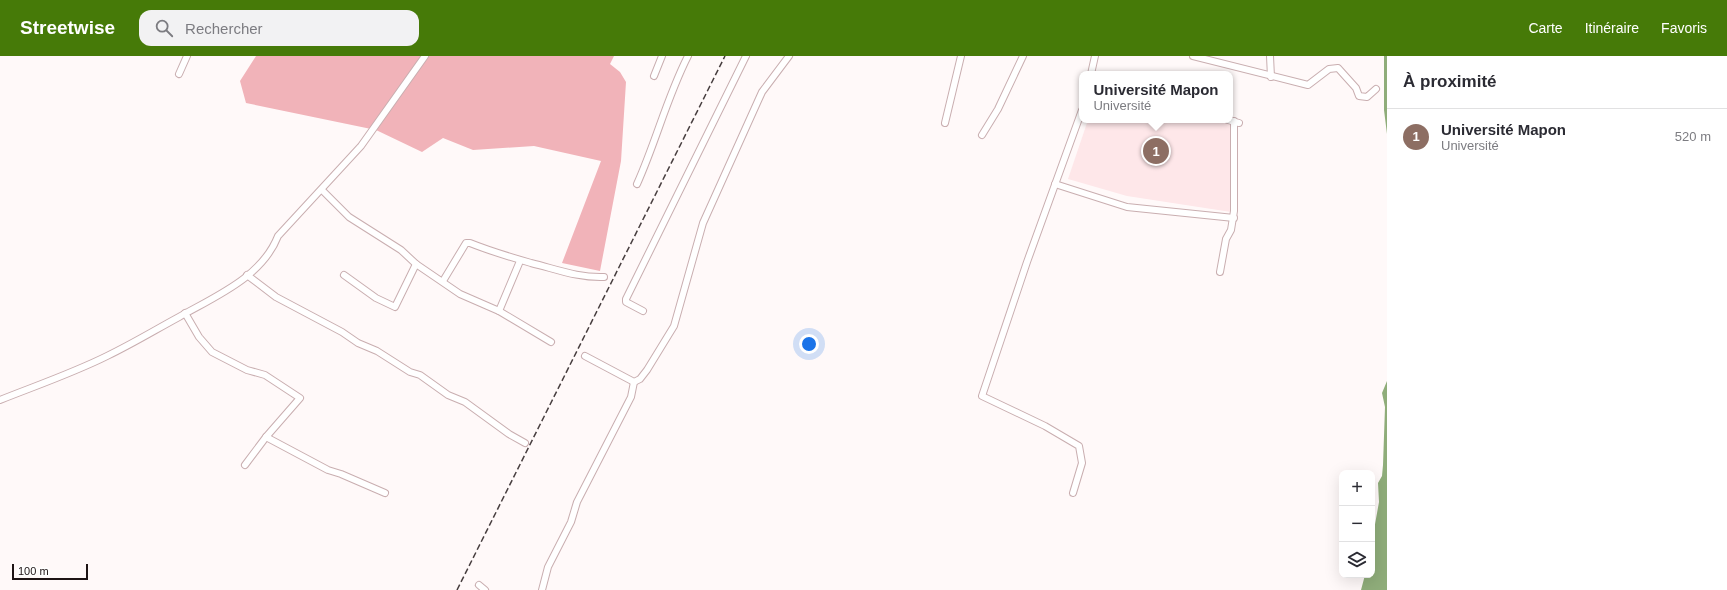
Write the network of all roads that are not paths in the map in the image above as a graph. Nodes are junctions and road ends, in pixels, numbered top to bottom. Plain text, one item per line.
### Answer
1 (187, 56) edge
2 (425, 56) edge
3 (662, 56) edge
4 (688, 56) edge
5 (746, 56) edge
6 (789, 56) edge
7 (961, 56) edge
8 (1023, 56) edge
9 (1095, 56) edge
10 (1193, 56) edge
11 (1270, 56) edge
12 (1092, 71) edge
13 (179, 74) dead end
14 (654, 76) dead end
15 (1271, 77) junction
16 (1376, 89) dead end
17 (1079, 118) edge
18 (1234, 121) edge
19 (945, 123) dead end
20 (982, 135) dead end
21 (637, 184) dead end
22 (1055, 184) junction
23 (322, 190) junction
24 (1234, 218) junction
25 (520, 261) junction
26 (416, 264) junction
27 (1220, 272) dead end
28 (247, 275) junction
29 (344, 275) dead end
30 (604, 277) dead end
31 (443, 282) junction
32 (499, 311) junction
33 (642, 311) dead end
34 (186, 313) junction
35 (551, 342) dead end
36 (585, 356) dead end
37 (634, 382) junction
38 (0, 400) edge
39 (266, 437) junction
40 (525, 443) dead end
41 (246, 465) dead end
42 (385, 493) dead end
43 (1072, 493) dead end
44 (479, 585) dead end
45 (486, 590) edge
46 (542, 590) edge

1 - 13 street
2 - 23 street
3 - 14 street
4 - 21 street
5 - 33 street
6 - 37 street
7 - 19 street
8 - 20 street
9 - 12 street
10 - 15 street
11 - 15 street
15 - 16 street
17 - 22 street
18 - 24 street
22 - 24 street
22 - 43 street
23 - 26 street
23 - 28 street
24 - 27 street
25 - 30 street
25 - 31 street
25 - 32 street
26 - 29 street
26 - 31 street
28 - 34 street
28 - 40 street
31 - 32 street
32 - 35 street
34 - 38 street
34 - 39 street
36 - 37 street
37 - 46 street
39 - 41 street
39 - 42 street
44 - 45 street

